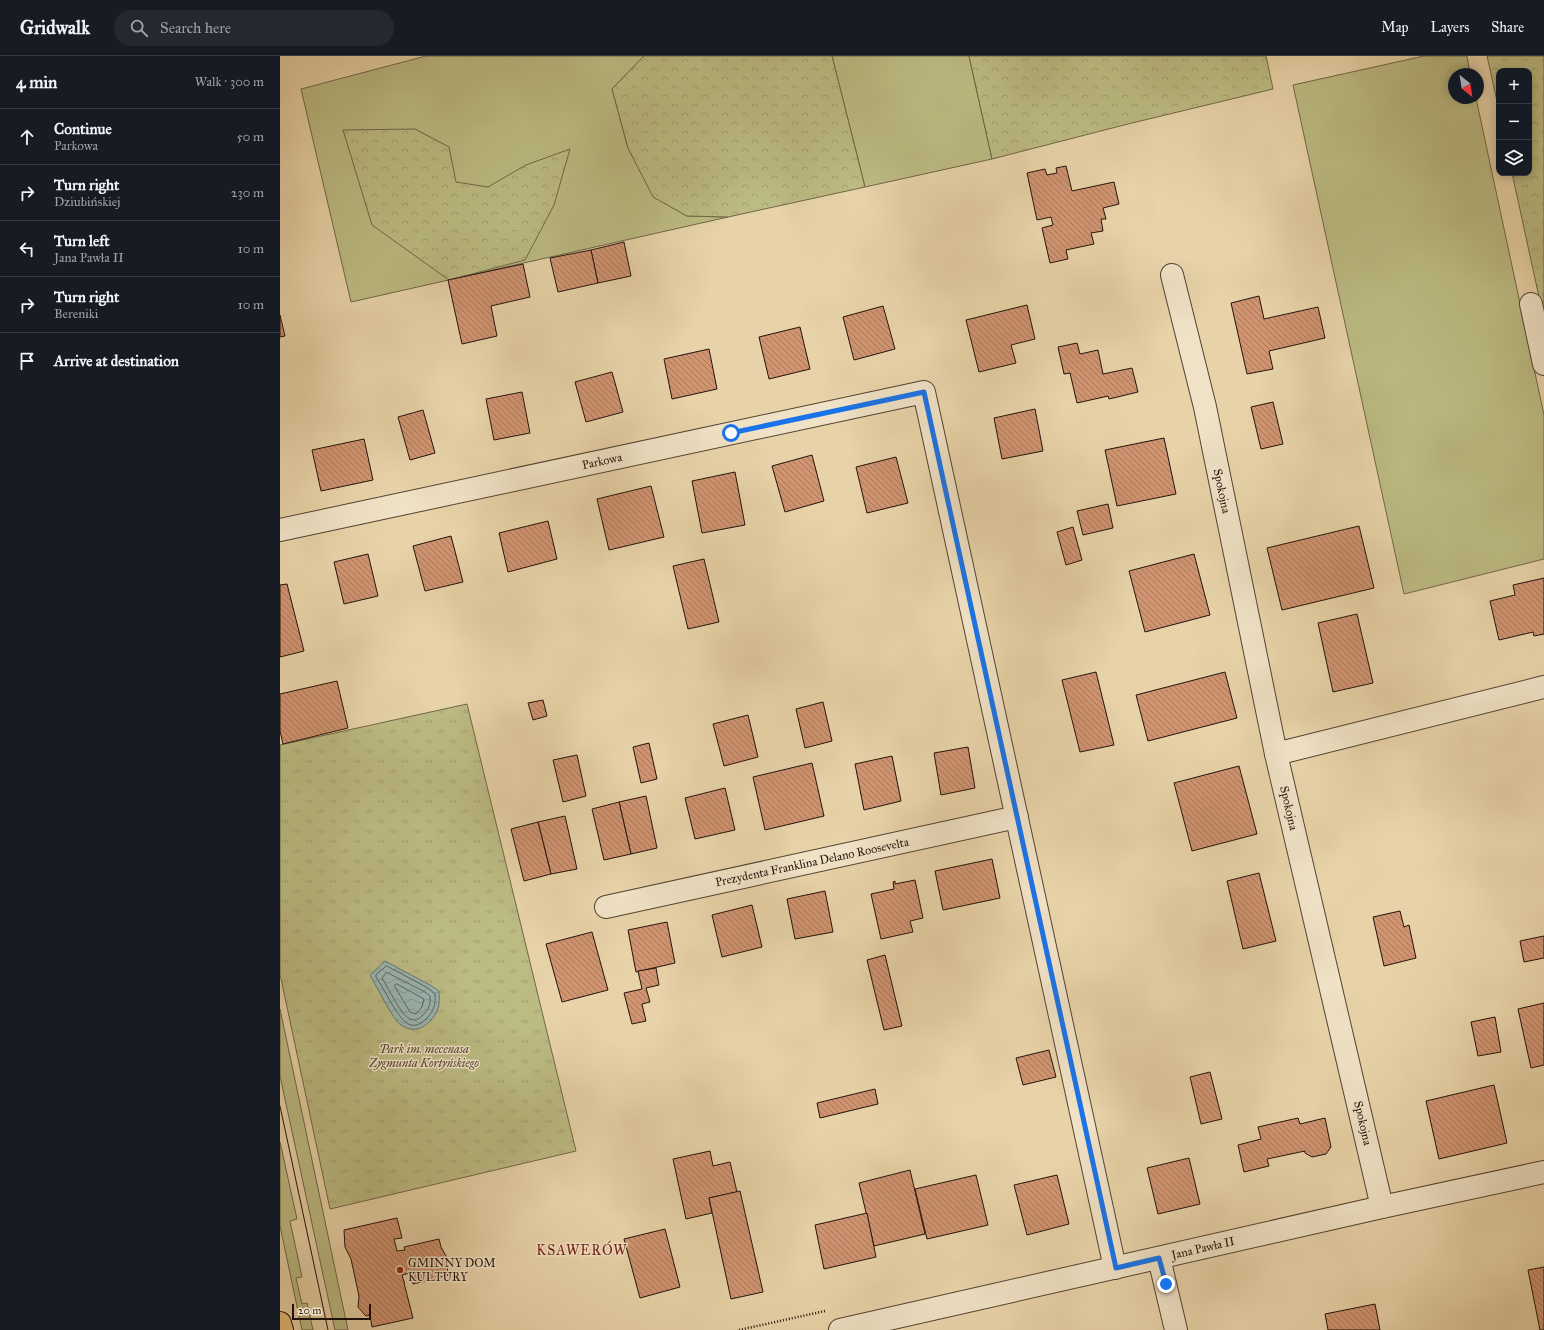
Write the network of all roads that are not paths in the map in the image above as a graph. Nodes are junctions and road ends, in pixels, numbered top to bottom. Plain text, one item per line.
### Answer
1 (1172, 275) dead end
2 (1531, 304) dead end
3 (1544, 364) edge
4 (280, 530) edge
5 (1544, 687) edge
6 (1276, 754) junction
7 (1017, 817) junction
8 (606, 907) dead end
9 (1544, 1172) edge
10 (1382, 1207) junction
11 (1159, 1258) junction
12 (1116, 1268) junction
13 (280, 1323) edge
14 (282, 1330) edge
15 (840, 1330) edge
16 (1176, 1330) edge

1 - 6 street, Spokojna
2 - 3 street
4 - 7 street, Parkowa
5 - 6 street
6 - 10 street, Spokojna
7 - 8 street, Prezydenta Franklina Delano Roosevelta
7 - 12 street
9 - 10 street, Jana Pawła II
10 - 11 street, Jana Pawła II
11 - 12 street, Jana Pawła II
11 - 16 street
12 - 15 street, Jana Pawła II
13 - 14 main road

